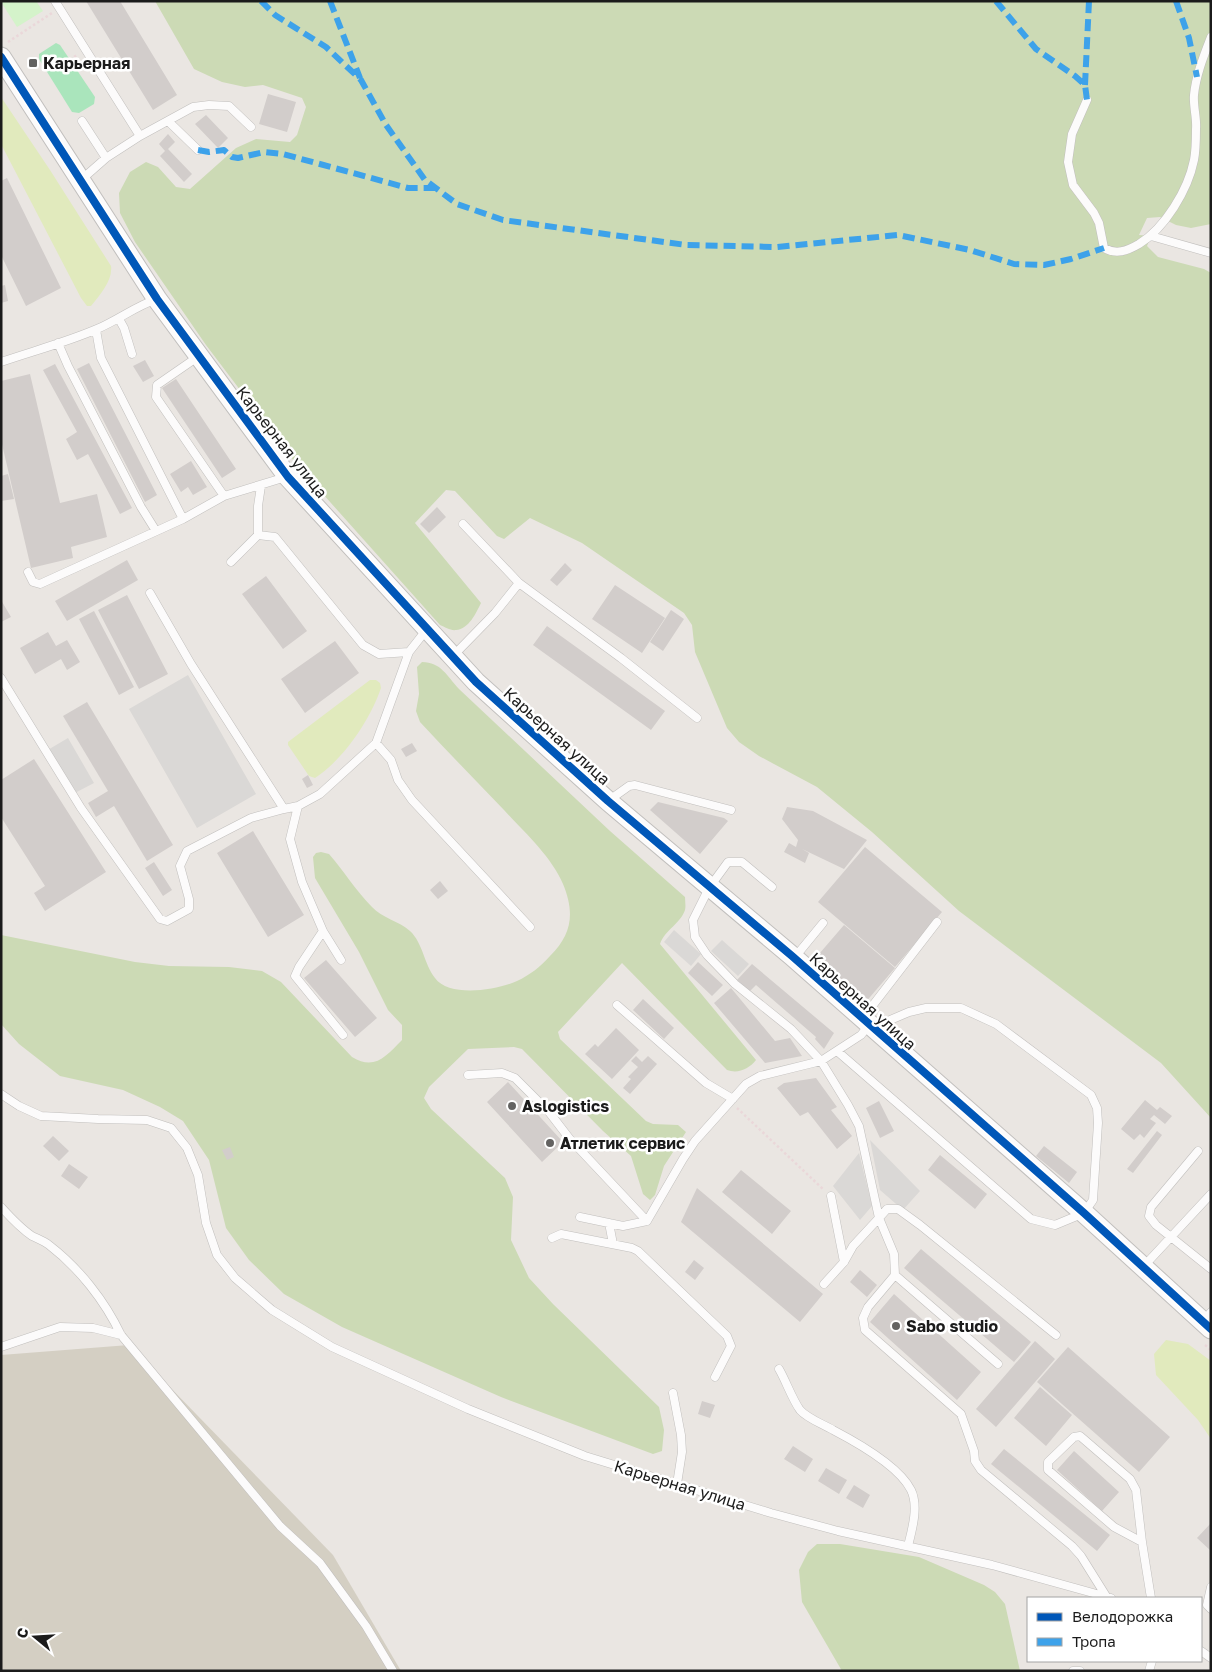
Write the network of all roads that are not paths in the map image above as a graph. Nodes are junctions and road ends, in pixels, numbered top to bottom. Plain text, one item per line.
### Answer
1 (57, 5) edge
2 (1211, 37) edge
3 (1, 57) edge
4 (1086, 100) dead end
5 (168, 120) junction
6 (82, 121) dead end
7 (251, 127) dead end
8 (140, 136) junction
9 (198, 150) dead end
10 (106, 158) junction
11 (80, 181) junction
12 (1151, 236) junction
13 (1211, 253) edge
14 (157, 300) junction
15 (119, 319) junction
16 (96, 330) junction
17 (58, 343) junction
18 (132, 354) dead end
19 (199, 356) junction
20 (1, 362) edge
21 (288, 477) junction
22 (261, 486) junction
23 (224, 496) junction
24 (183, 519) junction
25 (463, 524) dead end
26 (156, 531) junction
27 (258, 535) junction
28 (231, 562) dead end
29 (28, 572) dead end
30 (519, 583) junction
31 (150, 593) dead end
32 (427, 630) junction
33 (409, 652) junction
34 (452, 657) junction
35 (1, 678) edge
36 (697, 718) dead end
37 (376, 743) junction
38 (608, 801) junction
39 (298, 806) junction
40 (284, 809) junction
41 (731, 810) dead end
42 (772, 887) dead end
43 (709, 888) junction
44 (938, 922) dead end
45 (823, 923) dead end
46 (530, 927) dead end
47 (323, 931) junction
48 (792, 956) junction
49 (341, 960) dead end
50 (617, 1005) dead end
51 (866, 1022) junction
52 (343, 1035) dead end
53 (837, 1051) junction
54 (821, 1062) junction
55 (468, 1075) dead end
56 (1, 1094) edge
57 (731, 1100) junction
58 (1198, 1151) dead end
59 (1211, 1194) edge
60 (831, 1196) road end
61 (1, 1207) edge
62 (1084, 1213) junction
63 (580, 1218) dead end
64 (879, 1218) junction
65 (647, 1221) junction
66 (609, 1223) junction
67 (1171, 1237) junction
68 (552, 1238) dead end
69 (613, 1244) junction
70 (844, 1262) junction
71 (1144, 1266) junction
72 (1211, 1269) edge
73 (895, 1275) junction
74 (824, 1284) dead end
75 (1208, 1321) edge
76 (121, 1335) junction
77 (1056, 1335) dead end
78 (1, 1347) edge
79 (998, 1364) dead end
80 (780, 1369) dead end
81 (715, 1377) dead end
82 (672, 1393) dead end
83 (677, 1484) junction
84 (1142, 1542) junction
85 (908, 1546) junction
86 (1211, 1587) edge
87 (1108, 1597) edge
88 (1151, 1597) edge
89 (1211, 1609) edge
90 (393, 1671) edge
91 (1072, 1671) edge
92 (1080, 1671) edge

1 - 8 lane
2 - 12 lane
3 - 11 street, Карьерная улица
4 - 12 lane
5 - 7 lane
5 - 8 lane
5 - 9 lane
6 - 10 lane
8 - 10 lane
10 - 11 lane
11 - 14 street, Карьерная улица
12 - 13 lane
14 - 15 lane
14 - 19 street, Карьерная улица
15 - 16 lane
15 - 18 lane
16 - 17 lane
16 - 24 lane
17 - 20 lane
17 - 26 lane
19 - 21 street, Карьерная улица
19 - 23 lane
21 - 22 lane
21 - 32 street, Карьерная улица
22 - 23 lane
22 - 27 lane
23 - 24 lane
24 - 26 lane
25 - 30 lane
26 - 29 lane
27 - 28 lane
27 - 33 lane
30 - 34 lane
30 - 36 lane
31 - 40 lane
32 - 33 lane
32 - 34 street, Карьерная улица
33 - 37 lane
34 - 38 street, Карьерная улица
35 - 40 lane
37 - 39 lane
37 - 46 lane
38 - 41 lane
38 - 43 street, Карьерная улица
39 - 40 lane
39 - 47 lane
42 - 43 lane
43 - 48 street, Карьерная улица
43 - 54 lane
44 - 51 lane
45 - 48 lane
47 - 49 lane
47 - 52 lane
48 - 51 street, Карьерная улица
50 - 57 lane
51 - 53 lane
51 - 62 street, Карьерная улица
51 - 62 lane
53 - 54 lane
53 - 62 lane
54 - 57 lane
54 - 64 lane
55 - 65 lane
56 - 83 lane, Карьерная улица
57 - 65 lane
58 - 67 lane
59 - 67 lane
60 - 70 lane
61 - 76 lane
62 - 71 street, Карьерная улица
63 - 66 lane
64 - 70 lane
64 - 73 lane
64 - 77 lane
65 - 66 lane
66 - 69 lane
67 - 71 lane
67 - 72 lane
68 - 69 lane
69 - 81 lane
70 - 74 lane
71 - 75 street, Карьерная улица
73 - 79 lane
73 - 87 lane
76 - 78 lane
76 - 90 lane
80 - 85 lane
82 - 83 lane
83 - 85 lane, Карьерная улица
84 - 84 lane
84 - 88 lane
85 - 87 lane, Карьерная улица
86 - 89 lane
91 - 92 lane

